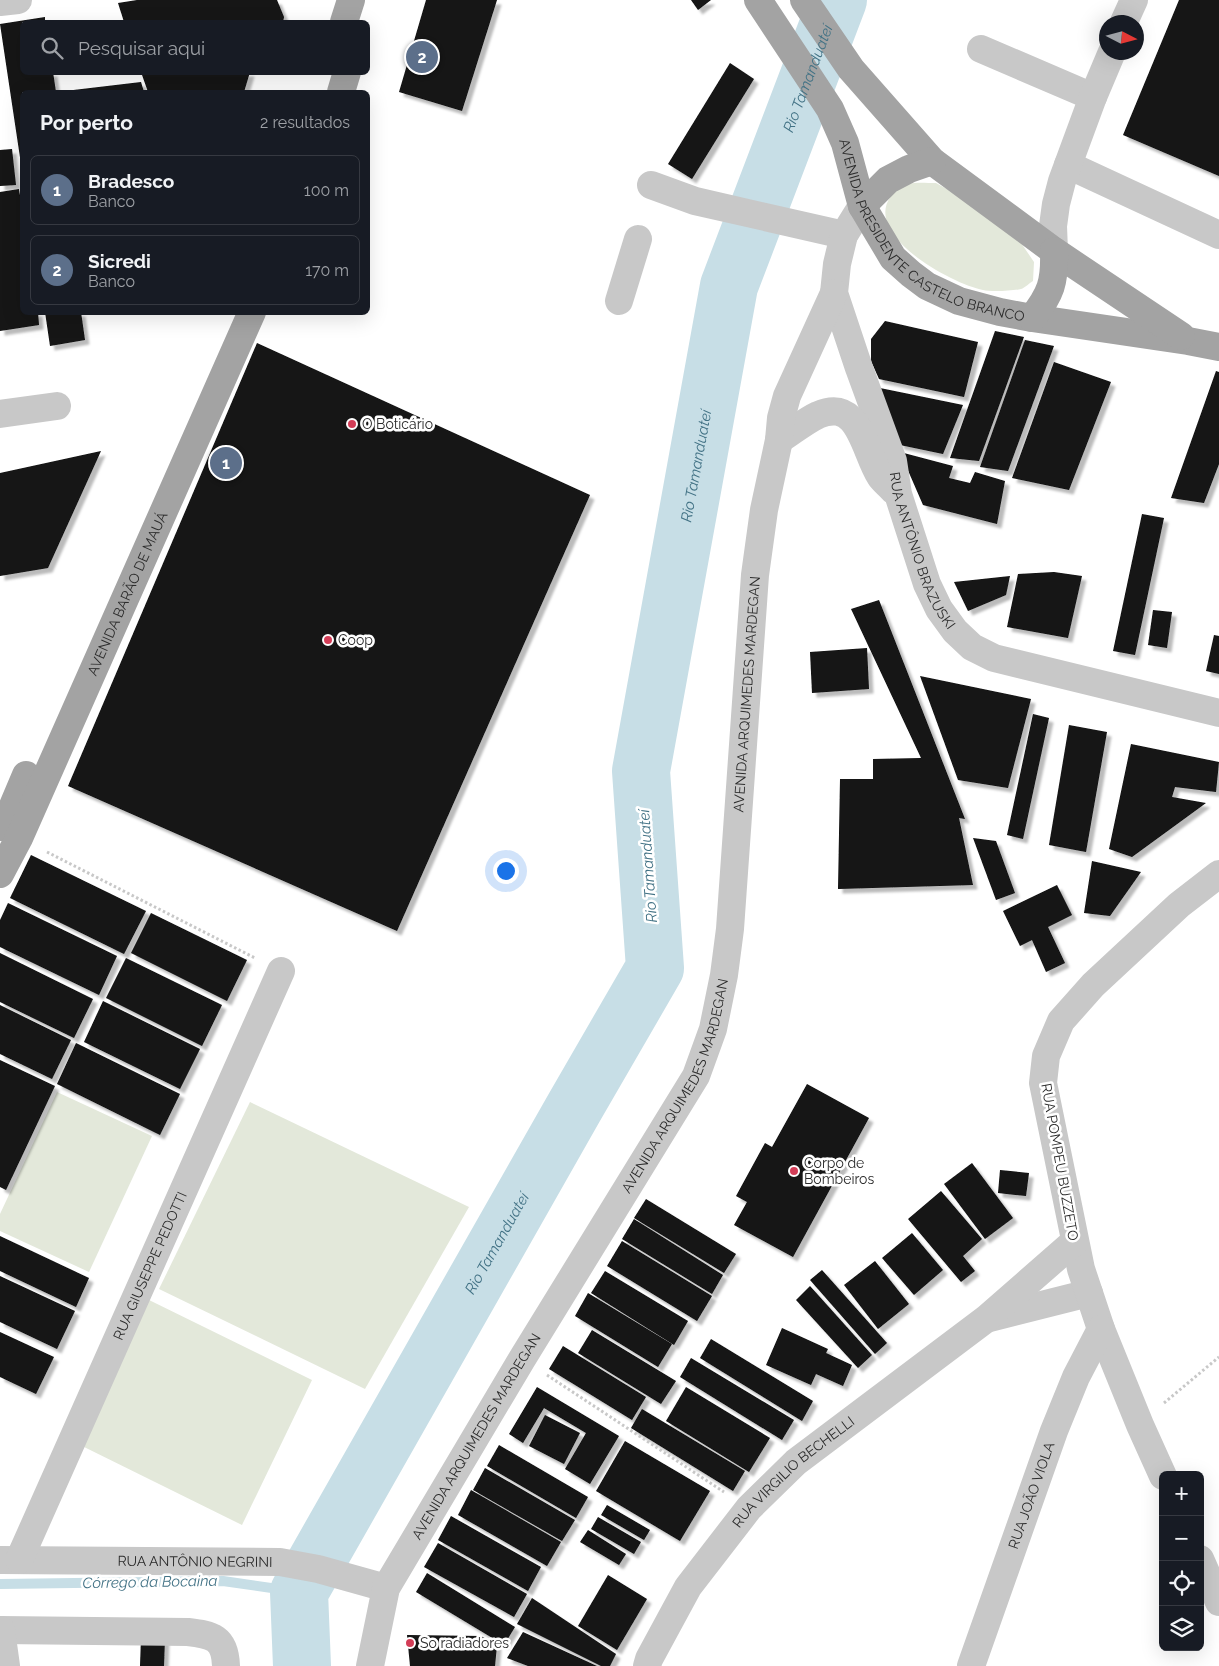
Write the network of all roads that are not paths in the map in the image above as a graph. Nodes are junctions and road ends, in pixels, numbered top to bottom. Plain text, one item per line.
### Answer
1 (18, 0) edge
2 (351, 0) edge
3 (368, 0) edge
4 (804, 0) edge
5 (1134, 0) edge
6 (0, 2) edge
7 (764, 8) edge
8 (1127, 15) edge
9 (345, 20) edge
10 (363, 20) edge
11 (981, 49) dead end
12 (1109, 60) edge
13 (327, 75) edge
14 (346, 75) edge
15 (323, 90) edge
16 (341, 90) edge
17 (1093, 98) junction
18 (932, 162) junction
19 (1068, 165) junction
20 (651, 185) dead end
21 (862, 206) junction
22 (844, 235) junction
23 (1219, 235) edge
24 (638, 239) dead end
25 (1054, 251) junction
26 (834, 293) junction
27 (619, 301) dead end
28 (231, 315) edge
29 (251, 315) edge
30 (1032, 318) junction
31 (1188, 341) junction
32 (1219, 347) edge
33 (57, 406) dead end
34 (0, 414) edge
35 (779, 440) junction
36 (898, 494) junction
37 (1219, 713) edge
38 (10, 833) edge
39 (0, 874) edge
40 (1219, 874) edge
41 (281, 971) road end
42 (1074, 1242) junction
43 (1089, 1293) junction
44 (986, 1319) junction
45 (1101, 1329) junction
46 (1161, 1471) edge
47 (10, 1560) edge
48 (1201, 1561) edge
49 (386, 1588) junction
50 (1219, 1602) edge
51 (1, 1630) edge
52 (226, 1662) edge
53 (6, 1666) edge
54 (370, 1666) edge
55 (647, 1666) edge
56 (971, 1666) edge

1 - 6 street
2 - 9 main road
3 - 10 main road
4 - 18 main road, AVENIDA PRESIDENTE CASTELO BRANCO
5 - 8 street
7 - 21 main road, AVENIDA PRESIDENTE CASTELO BRANCO
11 - 17 street
12 - 17 street
13 - 15 main road
14 - 16 main road
17 - 19 street
18 - 21 main road
18 - 25 main road, AVENIDA PRESIDENTE CASTELO BRANCO
19 - 23 street
19 - 25 street
20 - 22 street
21 - 22 street, RUA ANTÔNIO BRAZUSKI
21 - 30 main road, AVENIDA PRESIDENTE CASTELO BRANCO
22 - 26 street, RUA ANTÔNIO BRAZUSKI
24 - 27 street
25 - 30 main road
25 - 31 main road, AVENIDA PRESIDENTE CASTELO BRANCO
26 - 35 street, AVENIDA ARQUIMEDES MARDEGAN
26 - 36 street, RUA ANTÔNIO BRAZUSKI
28 - 38 main road, AVENIDA BARÃO DE MAUÁ
29 - 38 main road, AVENIDA BARÃO DE MAUÁ
30 - 31 main road, AVENIDA PRESIDENTE CASTELO BRANCO
31 - 32 main road, AVENIDA PRESIDENTE CASTELO BRANCO
33 - 34 street
35 - 36 street
35 - 49 street, AVENIDA ARQUIMEDES MARDEGAN
36 - 37 street, RUA ANTÔNIO BRAZUSKI
38 - 39 main road, AVENIDA BARÃO DE MAUÁ
40 - 42 street, RUA POMPEU BUZZETO
41 - 47 street, RUA GIUSEPPE PEDOTTI
42 - 43 street, RUA POMPEU BUZZETO
42 - 44 street, RUA VIRGILIO BECHELLI
43 - 44 street, RUA VIRGILIO BECHELLI
43 - 45 street, RUA POMPEU BUZZETO
44 - 55 street, RUA VIRGILIO BECHELLI
45 - 46 street, RUA POMPEU BUZZETO
45 - 56 street, RUA JOÃO VIOLA
47 - 49 street, RUA ANTÔNIO NEGRINI
48 - 50 street
49 - 54 street, AVENIDA ARQUIMEDES MARDEGAN
51 - 52 street
51 - 53 street

